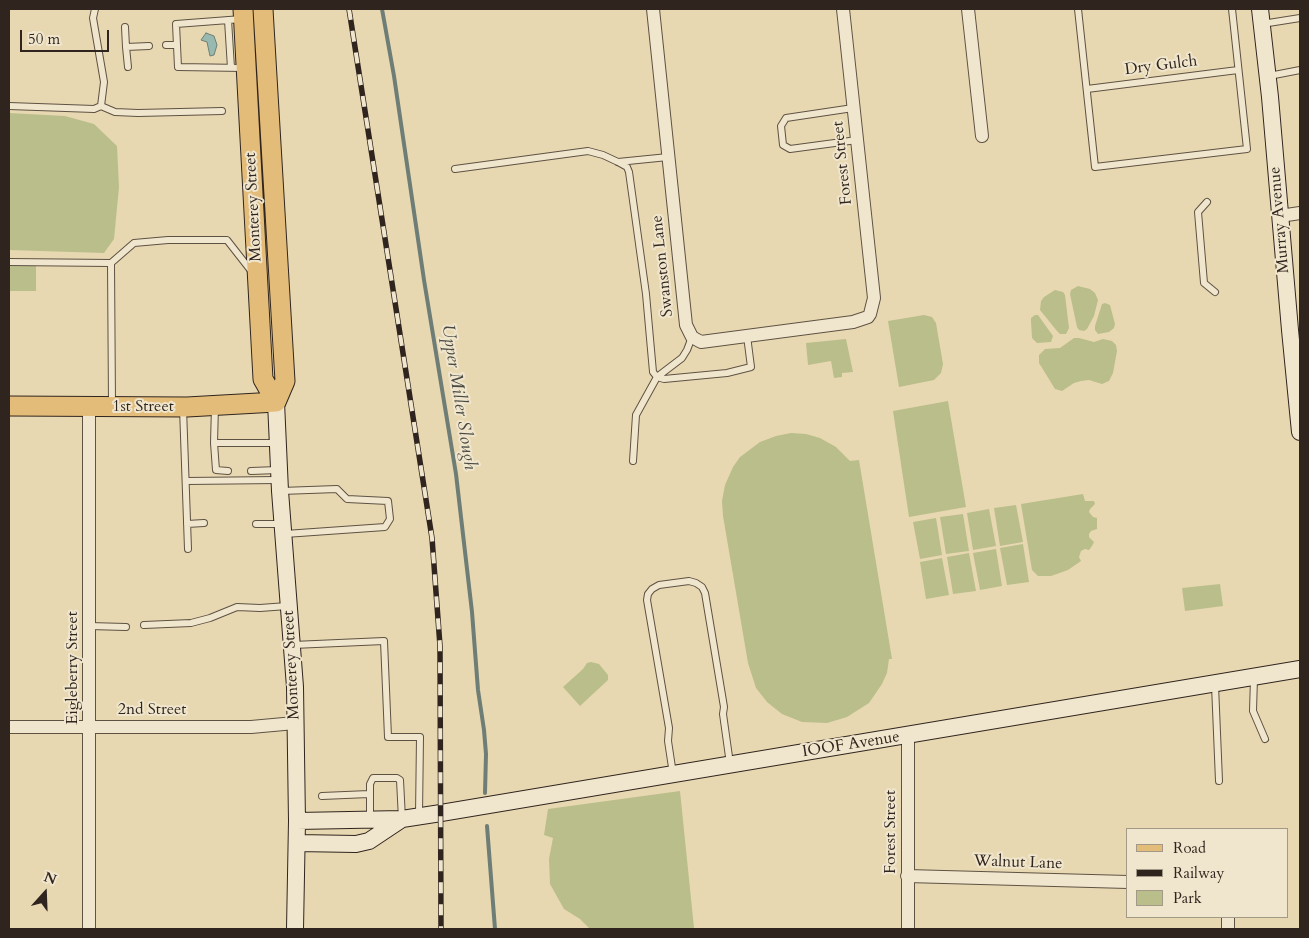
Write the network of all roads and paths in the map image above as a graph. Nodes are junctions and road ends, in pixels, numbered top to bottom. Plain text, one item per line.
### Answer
1 (95, 9) edge
2 (263, 9) edge
3 (652, 9) edge
4 (843, 9) edge
5 (968, 9) edge
6 (1078, 9) edge
7 (1232, 9) edge
8 (238, 16) edge
9 (1261, 16) edge
10 (1300, 18) edge
11 (125, 27) dead end
12 (166, 45) dead end
13 (178, 45) junction
14 (149, 46) dead end
15 (126, 47) junction
16 (128, 67) dead end
17 (238, 68) junction
18 (1238, 70) junction
19 (1300, 70) edge
20 (1268, 76) junction
21 (1087, 90) junction
22 (9, 106) edge
23 (101, 106) junction
24 (853, 108) junction
25 (222, 111) dead end
26 (982, 136) dead end
27 (856, 140) junction
28 (668, 157) junction
29 (618, 162) junction
30 (455, 169) dead end
31 (1207, 202) dead end
32 (1300, 214) edge
33 (1280, 216) junction
34 (9, 262) edge
35 (111, 263) junction
36 (258, 280) junction
37 (1215, 292) dead end
38 (1295, 329) edge
39 (746, 335) junction
40 (692, 337) junction
41 (658, 377) junction
42 (276, 402) junction
43 (215, 405) junction
44 (9, 406) edge
45 (89, 407) junction
46 (183, 407) junction
47 (112, 408) junction
48 (1300, 432) edge
49 (214, 443) junction
50 (277, 443) junction
51 (633, 461) dead end
52 (228, 471) dead end
53 (251, 471) dead end
54 (279, 480) junction
55 (186, 481) junction
56 (204, 523) dead end
57 (187, 524) junction
58 (256, 524) dead end
59 (283, 529) junction
60 (188, 548) dead end
61 (288, 606) junction
62 (144, 624) dead end
63 (89, 626) junction
64 (126, 627) dead end
65 (292, 645) junction
66 (1300, 669) edge
67 (1254, 677) junction
68 (1215, 683) junction
69 (295, 723) junction
70 (9, 727) edge
71 (90, 727) junction
72 (908, 736) junction
73 (1265, 739) dead end
74 (730, 765) junction
75 (673, 775) junction
76 (1219, 781) dead end
77 (369, 794) junction
78 (322, 796) dead end
79 (419, 816) junction
80 (370, 819) junction
81 (402, 819) junction
82 (297, 821) junction
83 (297, 843) junction
84 (907, 876) junction
85 (1126, 882) edge
86 (89, 929) edge
87 (295, 929) edge
88 (908, 929) edge

1 - 23 lane
2 - 42 main road, Monterey Street
3 - 28 street, Swanston Lane
4 - 24 street, Forest Street
5 - 26 street
6 - 21 lane
7 - 18 lane
8 - 13 lane
8 - 17 main road, Monterey Street
9 - 10 lane
9 - 20 street, Murray Avenue
11 - 15 lane
12 - 13 lane
13 - 17 lane
14 - 15 lane
15 - 16 lane
17 - 36 main road, Monterey Street
18 - 21 lane, Dry Gulch
18 - 21 lane
19 - 20 lane
20 - 33 street, Murray Avenue
22 - 23 lane
23 - 25 lane
24 - 27 street, Forest Street
24 - 27 lane
27 - 39 street, Forest Street
28 - 29 lane
28 - 40 street, Swanston Lane
29 - 30 lane
29 - 41 lane
31 - 37 lane
32 - 33 street
33 - 38 street, Murray Avenue
34 - 35 lane
35 - 36 lane
35 - 47 lane
36 - 42 main road, Monterey Street
38 - 48 street, Murray Avenue
39 - 40 street
39 - 41 lane
40 - 41 lane
41 - 51 lane
42 - 43 main road, 1st Street
42 - 50 street, Monterey Street
43 - 46 main road, 1st Street
43 - 49 lane
44 - 45 main road, 1st Street
45 - 47 main road, 1st Street
45 - 63 street, Eigleberry Street
46 - 47 main road, 1st Street
46 - 55 lane
49 - 50 lane
49 - 52 lane
50 - 54 street, Monterey Street
53 - 54 lane
54 - 55 lane
54 - 59 street, Monterey Street
54 - 59 lane
55 - 57 lane
56 - 57 lane
57 - 60 lane
58 - 59 lane
59 - 61 street, Monterey Street
61 - 62 lane
61 - 65 street, Monterey Street
63 - 64 lane
63 - 71 street, Eigleberry Street
65 - 69 street, Monterey Street
65 - 79 lane
66 - 67 street, IOOF Avenue
67 - 68 street, IOOF Avenue
67 - 73 lane
68 - 72 street, IOOF Avenue
68 - 76 lane
69 - 71 street, 2nd Street
69 - 82 street, Monterey Street
70 - 71 street, 2nd Street
71 - 86 street, Eigleberry Street
72 - 74 street, IOOF Avenue
72 - 84 street, Forest Street
74 - 75 street, IOOF Avenue
74 - 75 lane
75 - 79 street, IOOF Avenue
77 - 78 lane
77 - 80 lane
77 - 81 lane
79 - 81 street, IOOF Avenue
80 - 81 street, IOOF Avenue
80 - 82 street, IOOF Avenue
81 - 83 street, IOOF Avenue
82 - 83 street, Monterey Street
83 - 87 street, Monterey Street
84 - 85 street, Walnut Lane
84 - 88 street, Forest Street

